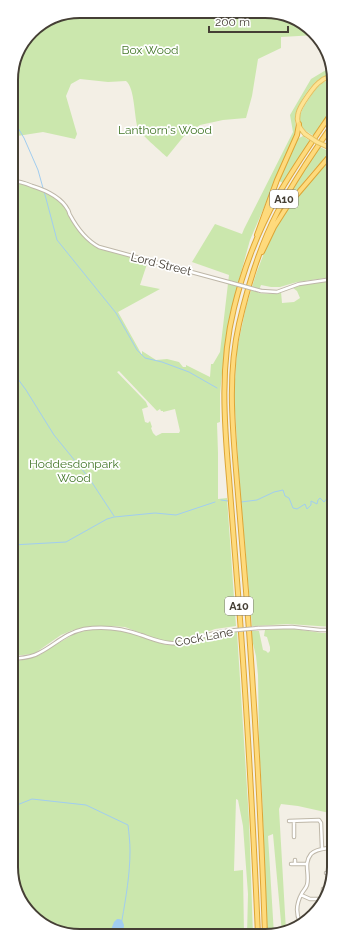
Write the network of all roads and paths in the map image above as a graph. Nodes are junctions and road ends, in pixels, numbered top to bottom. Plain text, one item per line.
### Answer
1 (327, 79) edge
2 (327, 120) edge
3 (298, 124) junction
4 (327, 133) edge
5 (327, 147) edge
6 (327, 159) edge
7 (18, 182) edge
8 (251, 253) junction
9 (327, 280) edge
10 (249, 282) junction
11 (327, 630) edge
12 (18, 658) edge
13 (289, 821) dead end
14 (294, 821) junction
15 (294, 837) dead end
16 (322, 848) junction
17 (327, 848) edge
18 (295, 860) dead end
19 (291, 864) dead end
20 (295, 864) junction
21 (307, 864) junction
22 (301, 895) junction
23 (318, 900) edge
24 (299, 919) edge
25 (258, 929) edge
26 (265, 929) edge

1 - 3 main road
2 - 8 highway, A10
3 - 5 main road, bridge
3 - 8 highway
4 - 10 highway, A10
6 - 10 highway
7 - 9 street, Lord Street, bridge
8 - 25 highway, A10
10 - 26 highway, A10
11 - 12 street, Cock Lane, bridge
13 - 14 street
14 - 15 street
14 - 16 street
16 - 17 street
16 - 21 street
18 - 20 street
19 - 20 street
20 - 21 street
21 - 22 street
22 - 23 street
22 - 24 street

